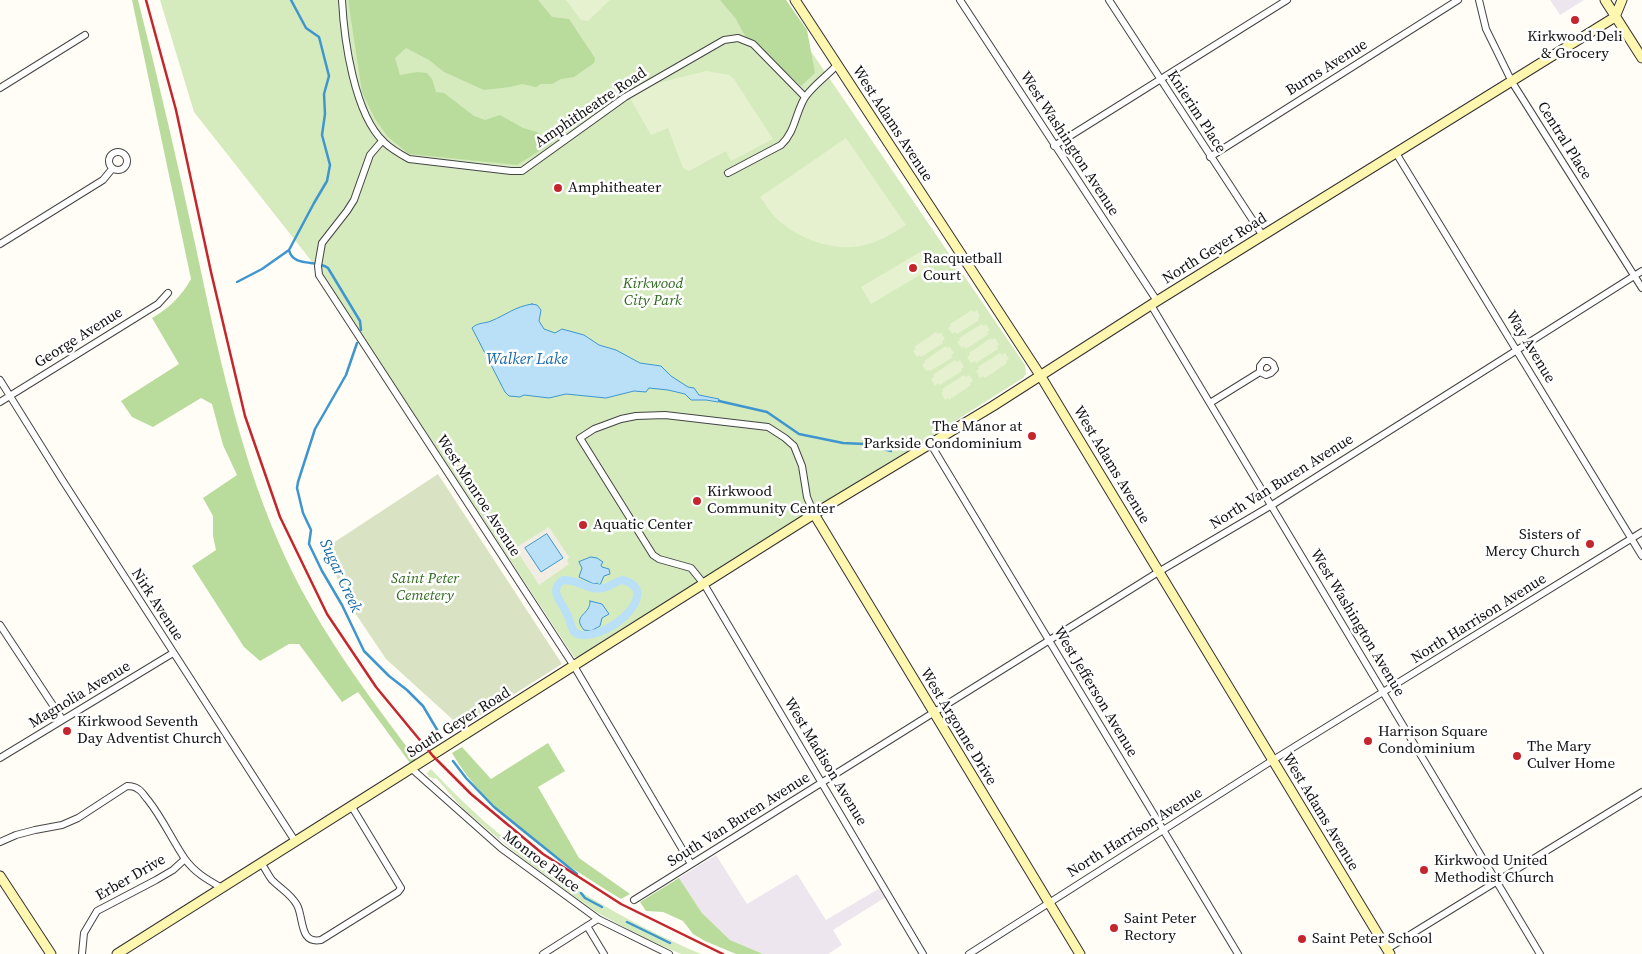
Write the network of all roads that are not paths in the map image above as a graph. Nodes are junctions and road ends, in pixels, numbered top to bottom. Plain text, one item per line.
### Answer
1 (342, 0) edge
2 (795, 0) edge
3 (960, 0) edge
4 (1109, 0) edge
5 (1287, 0) edge
6 (1458, 0) edge
7 (1479, 0) edge
8 (1605, 0) edge
9 (1622, 0) edge
10 (1616, 17) junction
11 (85, 35) dead end
12 (1642, 58) edge
13 (837, 65) junction
14 (1160, 80) junction
15 (1512, 82) junction
16 (0, 88) edge
17 (805, 97) junction
18 (382, 141) junction
19 (1054, 146) junction
20 (1396, 153) junction
21 (1210, 157) junction
22 (112, 169) dead end
23 (728, 173) dead end
24 (1263, 236) junction
25 (0, 244) edge
26 (1642, 271) edge
27 (1634, 276) junction
28 (1642, 288) edge
29 (168, 293) dead end
30 (1154, 303) junction
31 (1517, 350) junction
32 (1260, 372) dead end
33 (1040, 375) junction
34 (0, 380) edge
35 (10, 395) junction
36 (0, 402) edge
37 (1210, 403) junction
38 (930, 444) junction
39 (1272, 505) junction
40 (814, 514) junction
41 (1642, 532) edge
42 (1632, 539) junction
43 (1642, 556) edge
44 (1160, 571) junction
45 (704, 584) junction
46 (0, 625) edge
47 (1049, 640) junction
48 (173, 653) junction
49 (574, 666) junction
50 (1384, 692) junction
51 (934, 713) junction
52 (62, 719) junction
53 (0, 758) edge
54 (1273, 760) junction
55 (412, 769) junction
56 (823, 783) junction
57 (1642, 792) edge
58 (352, 806) junction
59 (1163, 830) junction
60 (295, 841) junction
61 (0, 842) edge
62 (185, 859) junction
63 (261, 863) junction
64 (691, 864) junction
65 (0, 876) edge
66 (1497, 882) junction
67 (222, 888) junction
68 (634, 900) dead end
69 (1049, 902) junction
70 (598, 919) junction
71 (587, 926) junction
72 (81, 952) edge
73 (1386, 952) edge
74 (51, 954) edge
75 (117, 954) edge
76 (543, 954) edge
77 (604, 954) edge
78 (670, 954) edge
79 (923, 954) edge
80 (969, 954) edge
81 (1080, 954) edge
82 (1238, 954) edge
83 (1540, 954) edge

1 - 18 street
2 - 13 street, West Adams Avenue
3 - 19 street, West Washington Avenue
4 - 14 street, Knierim Place
5 - 14 street
6 - 21 street, Burns Avenue
7 - 15 street, Central Place
8 - 10 street
9 - 10 street
10 - 12 street
10 - 15 street, North Geyer Road
11 - 16 street
13 - 17 street
13 - 33 street, West Adams Avenue
14 - 19 street
14 - 21 street, Knierim Place
15 - 20 street, North Geyer Road
15 - 27 street, Central Place
17 - 18 street, Amphitheatre Road
17 - 23 street
18 - 49 street, West Monroe Avenue
19 - 30 street, West Washington Avenue
20 - 24 street, North Geyer Road
20 - 31 street, Way Avenue
21 - 24 street, Knierim Place
22 - 25 street
24 - 30 street, North Geyer Road
26 - 27 street, North Van Buren Avenue
27 - 28 street, Central Place
27 - 31 street, North Van Buren Avenue
29 - 35 street, George Avenue
30 - 33 street, North Geyer Road
30 - 37 street, West Washington Avenue
31 - 39 street, North Van Buren Avenue
31 - 42 street, Way Avenue
32 - 37 street
33 - 38 street, North Geyer Road
33 - 44 street, West Adams Avenue
34 - 35 street, Nirk Avenue
35 - 36 street, George Avenue
35 - 48 street, Nirk Avenue
37 - 39 street, West Washington Avenue
38 - 40 street, North Geyer Road
38 - 47 street, West Jefferson Avenue
39 - 44 street, North Van Buren Avenue
39 - 50 street, West Washington Avenue
40 - 45 street, South Geyer Road
40 - 45 street, West Madison Avenue
40 - 51 street, West Argonne Drive
41 - 42 street, North Harrison Avenue
42 - 43 street, Way Avenue
42 - 50 street, North Harrison Avenue
44 - 47 street, North Van Buren Avenue
44 - 54 street, West Adams Avenue
45 - 49 street, South Geyer Road
45 - 56 street, West Madison Avenue
46 - 52 street
47 - 51 street, North Van Buren Avenue
47 - 59 street, West Jefferson Avenue
48 - 52 street, Magnolia Avenue
48 - 60 street, Nirk Avenue
49 - 55 street, South Geyer Road
49 - 64 street, West Monroe Avenue
50 - 54 street, North Harrison Avenue
50 - 66 street, West Washington Avenue
51 - 56 street, South Van Buren Avenue
51 - 69 street, West Argonne Drive
52 - 53 street, Magnolia Avenue
54 - 59 street, North Harrison Avenue
54 - 73 street, West Adams Avenue
55 - 58 street, South Geyer Road
55 - 70 street, Monroe Place
56 - 64 street, South Van Buren Avenue
56 - 79 street, West Madison Avenue
57 - 66 street
58 - 60 street, South Geyer Road
58 - 63 street
59 - 69 street, North Harrison Avenue
59 - 82 street, West Jefferson Avenue
60 - 63 street, South Geyer Road
61 - 62 street
62 - 67 street
62 - 72 street, Erber Drive
63 - 67 street, South Geyer Road
64 - 68 street, South Van Buren Avenue
65 - 74 street
66 - 73 street
66 - 83 street, West Washington Avenue
67 - 75 street, South Geyer Road
69 - 80 street, North Harrison Avenue
69 - 81 street, West Argonne Drive
70 - 71 street
70 - 78 street, Monroe Place
71 - 76 street
71 - 77 street

